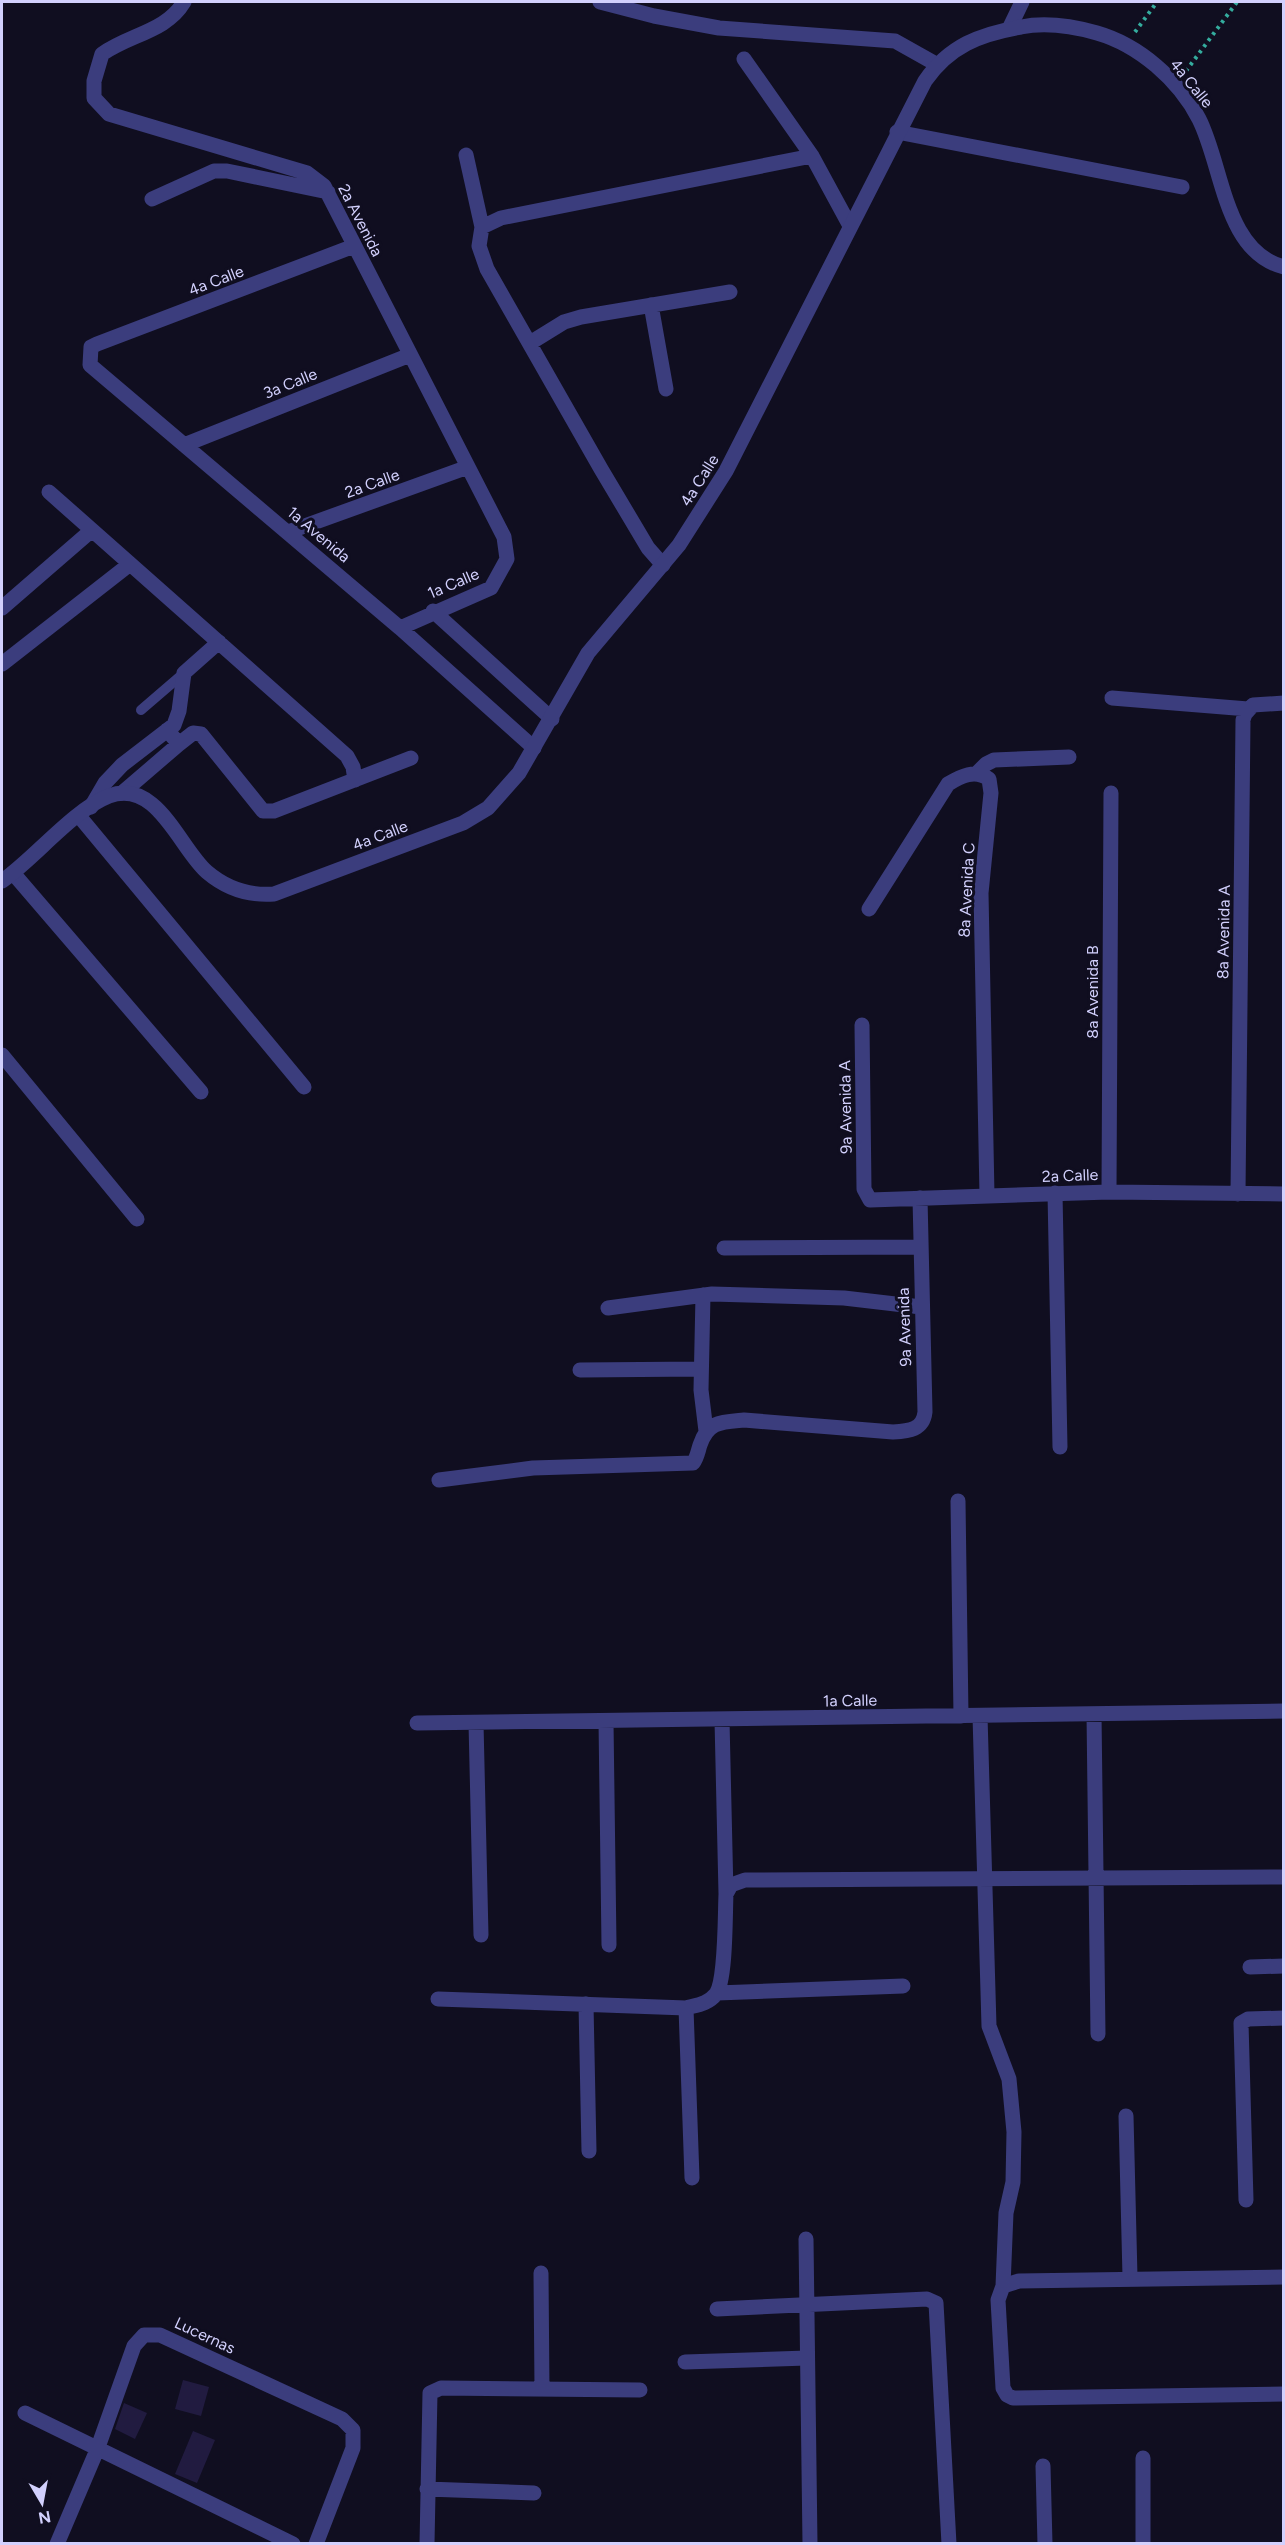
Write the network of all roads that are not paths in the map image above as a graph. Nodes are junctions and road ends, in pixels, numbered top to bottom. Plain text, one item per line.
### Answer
1 (184, 2) edge
2 (600, 2) edge
3 (1022, 2) edge
4 (1009, 29) junction
5 (744, 59) dead end
6 (936, 64) junction
7 (897, 132) junction
8 (466, 155) dead end
9 (812, 156) junction
10 (1182, 187) dead end
11 (328, 192) junction
12 (152, 199) dead end
13 (850, 226) junction
14 (482, 227) junction
15 (354, 246) junction
16 (1284, 267) edge
17 (730, 292) dead end
18 (651, 304) junction
19 (530, 343) junction
20 (91, 347) joint
21 (410, 355) junction
22 (666, 389) dead end
23 (184, 445) junction
24 (468, 467) junction
25 (50, 492) dead end
26 (92, 530) junction
27 (288, 532) junction
28 (507, 559) joint
29 (130, 564) junction
30 (663, 566) junction
31 (2, 608) edge
32 (433, 611) junction
33 (400, 628) junction
34 (219, 642) junction
35 (2, 664) edge
36 (184, 673) junction
37 (1112, 698) dead end
38 (1284, 703) edge
39 (1248, 709) junction
40 (141, 710) dead end
41 (552, 719) junction
42 (167, 730) junction
43 (179, 744) junction
44 (534, 748) junction
45 (1070, 757) dead end
46 (411, 758) dead end
47 (977, 773) junction
48 (355, 780) junction
49 (122, 793) junction
50 (1112, 793) dead end
51 (85, 812) junction
52 (7, 877) edge
53 (869, 909) dead end
54 (861, 1025) dead end
55 (2, 1055) edge
56 (304, 1087) dead end
57 (201, 1092) dead end
58 (864, 1189) joint
59 (1109, 1192) junction
60 (1055, 1193) junction
61 (1238, 1194) junction
62 (1284, 1194) edge
63 (987, 1195) junction
64 (920, 1198) junction
65 (137, 1219) dead end
66 (920, 1246) junction
67 (724, 1248) dead end
68 (703, 1295) junction
69 (921, 1307) junction
70 (608, 1308) dead end
71 (580, 1370) dead end
72 (701, 1370) junction
73 (706, 1431) junction
74 (1060, 1447) dead end
75 (439, 1480) dead end
76 (958, 1500) dead end
77 (1284, 1711) edge
78 (1094, 1714) junction
79 (961, 1716) junction
80 (980, 1716) junction
81 (722, 1720) junction
82 (606, 1721) junction
83 (417, 1723) dead end
84 (476, 1723) junction
85 (984, 1877) junction
86 (1096, 1877) junction
87 (1284, 1877) edge
88 (726, 1894) junction
89 (481, 1935) dead end
90 (609, 1945) dead end
91 (1284, 1966) edge
92 (1250, 1967) dead end
93 (903, 1986) dead end
94 (717, 1993) junction
95 (438, 1999) dead end
96 (586, 2004) junction
97 (686, 2008) junction
98 (1284, 2018) edge
99 (1098, 2034) dead end
100 (1126, 2116) dead end
101 (589, 2151) dead end
102 (692, 2178) dead end
103 (1246, 2200) dead end
104 (806, 2239) dead end
105 (541, 2273) dead end
106 (1130, 2277) junction
107 (1284, 2277) edge
108 (1004, 2286) junction
109 (807, 2305) junction
110 (717, 2309) dead end
111 (807, 2358) junction
112 (685, 2361) dead end
113 (542, 2389) junction
114 (639, 2390) dead end
115 (1284, 2394) edge
116 (25, 2413) dead end
117 (97, 2450) junction
118 (1143, 2458) dead end
119 (1043, 2466) dead end
120 (428, 2488) junction
121 (534, 2493) dead end
122 (57, 2544) edge
123 (293, 2544) edge
124 (316, 2544) edge
125 (427, 2544) edge
126 (810, 2544) edge
127 (949, 2544) edge
128 (1045, 2544) edge
129 (1143, 2544) edge

1 - 11 street, 2a Avenida
2 - 6 street
3 - 4 street
4 - 6 street, 4a Calle
4 - 16 street, 4a Calle
5 - 9 street
6 - 7 street, 4a Calle
7 - 10 street
7 - 13 street, 4a Calle
8 - 14 street
9 - 13 street
9 - 14 street
11 - 12 street
11 - 15 street, 2a Avenida
13 - 30 street, 4a Calle
14 - 19 street
15 - 20 street, 4a Calle
15 - 21 street, 2a Avenida
17 - 18 street
18 - 19 street
18 - 22 street
19 - 30 street
20 - 23 street, 1a Avenida
21 - 23 street, 3a Calle
21 - 24 street, 2a Avenida
23 - 27 street, 1a Avenida
24 - 27 street, 2a Calle
24 - 28 street, 2a Avenida
25 - 26 street
26 - 29 street
26 - 31 street
27 - 33 street, 1a Avenida
28 - 32 street, 1a Calle
29 - 34 street
29 - 35 street
30 - 41 street, 4a Calle
32 - 33 street, 1a Calle
32 - 41 street
33 - 44 street, 1a Avenida
34 - 36 street
34 - 48 street
36 - 40 lane
36 - 42 street
37 - 39 street
38 - 39 street
39 - 61 street, 8a Avenida A
41 - 44 street, 4a Calle
42 - 43 street
42 - 51 street
43 - 48 street
43 - 49 street
44 - 49 street, 4a Calle
45 - 47 street
46 - 48 street
47 - 53 street
47 - 63 street, 8a Avenida C
49 - 51 street
50 - 59 street, 8a Avenida B
51 - 52 street
51 - 56 street
52 - 57 street
54 - 58 street, 9a Avenida A
55 - 65 street
58 - 64 street, 2a Calle
59 - 60 street, 2a Calle
59 - 61 street, 2a Calle
60 - 63 street, 2a Calle
60 - 74 street
61 - 62 street, 2a Calle
63 - 64 street, 2a Calle
64 - 66 street, 9a Avenida
66 - 67 street
66 - 69 street, 9a Avenida
68 - 69 street
68 - 70 street
68 - 72 street
69 - 73 street, 9a Avenida
71 - 72 street
72 - 73 street
73 - 75 street
76 - 79 street
77 - 78 street, 1a Calle
78 - 80 street, 1a Calle
78 - 86 street
79 - 80 street, 1a Calle
79 - 81 street, 1a Calle
80 - 85 street
81 - 82 street, 1a Calle
81 - 88 street
82 - 84 street, 1a Calle
82 - 90 street
83 - 84 street, 1a Calle
84 - 89 street
85 - 86 street
85 - 88 street
85 - 108 street
86 - 87 street
86 - 99 street
88 - 94 street
91 - 92 street
93 - 94 street
94 - 97 street
95 - 96 street
96 - 97 street
96 - 101 street
97 - 102 street
98 - 103 street
100 - 106 street
104 - 109 street
105 - 113 street
106 - 107 street
106 - 108 street
108 - 115 street
109 - 110 street
109 - 111 street
109 - 127 street
111 - 112 street
111 - 126 street
113 - 114 street
113 - 120 street
116 - 117 street
117 - 122 street, Lucernas
117 - 123 street
117 - 124 street, Lucernas
118 - 129 street
119 - 128 street
120 - 121 street
120 - 125 street

